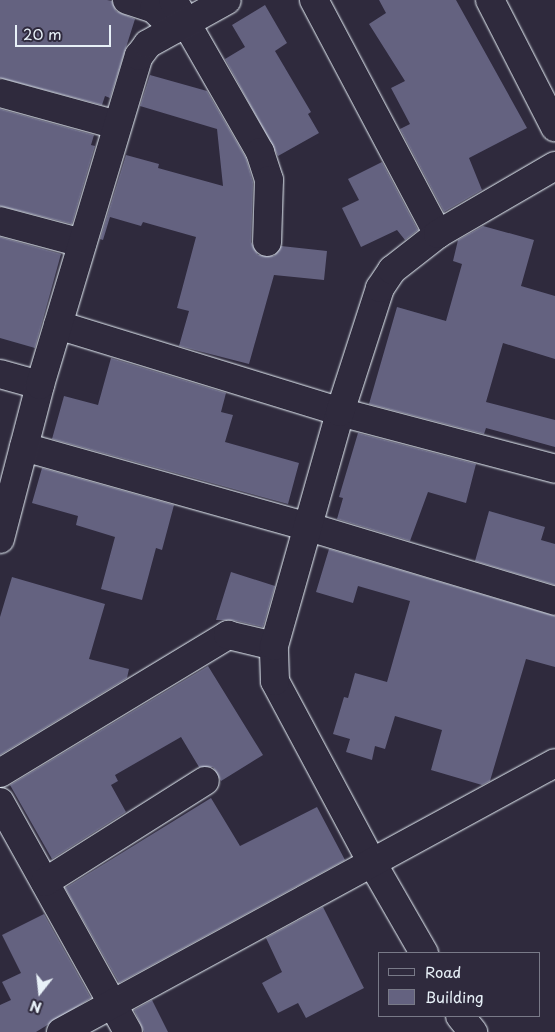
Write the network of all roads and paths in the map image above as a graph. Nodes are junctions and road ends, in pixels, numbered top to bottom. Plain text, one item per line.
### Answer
1 (127, 0) edge
2 (173, 0) edge
3 (227, 0) edge
4 (314, 0) edge
5 (490, 0) edge
6 (181, 27) junction
7 (0, 93) edge
8 (117, 125) junction
9 (555, 127) edge
10 (555, 166) edge
11 (0, 221) edge
12 (438, 234) junction
13 (267, 242) dead end
14 (82, 243) junction
15 (58, 325) junction
16 (0, 374) edge
17 (40, 385) junction
18 (340, 412) junction
19 (24, 448) junction
20 (555, 469) edge
21 (309, 527) junction
22 (0, 539) edge
23 (555, 601) edge
24 (274, 646) junction
25 (555, 763) edge
26 (0, 773) edge
27 (205, 781) dead end
28 (0, 802) edge
29 (371, 861) junction
30 (45, 882) junction
31 (423, 952) edge
32 (112, 1002) junction
33 (461, 1017) edge
34 (61, 1032) edge
35 (128, 1032) edge
36 (473, 1032) edge

1 - 6 street
2 - 6 street
3 - 6 street
4 - 12 street
5 - 9 street
6 - 8 street
6 - 13 street
7 - 8 street
8 - 14 street
10 - 12 street
11 - 14 street
12 - 18 street
14 - 15 street
15 - 17 street
15 - 18 street
16 - 17 street
17 - 19 street
18 - 20 street
18 - 21 street
19 - 21 street
19 - 22 street
21 - 23 street
21 - 24 street
24 - 26 street
24 - 29 street
25 - 29 street
27 - 30 street
28 - 30 street
29 - 31 street
29 - 32 street
30 - 32 street
32 - 34 street
32 - 35 street
33 - 36 street

